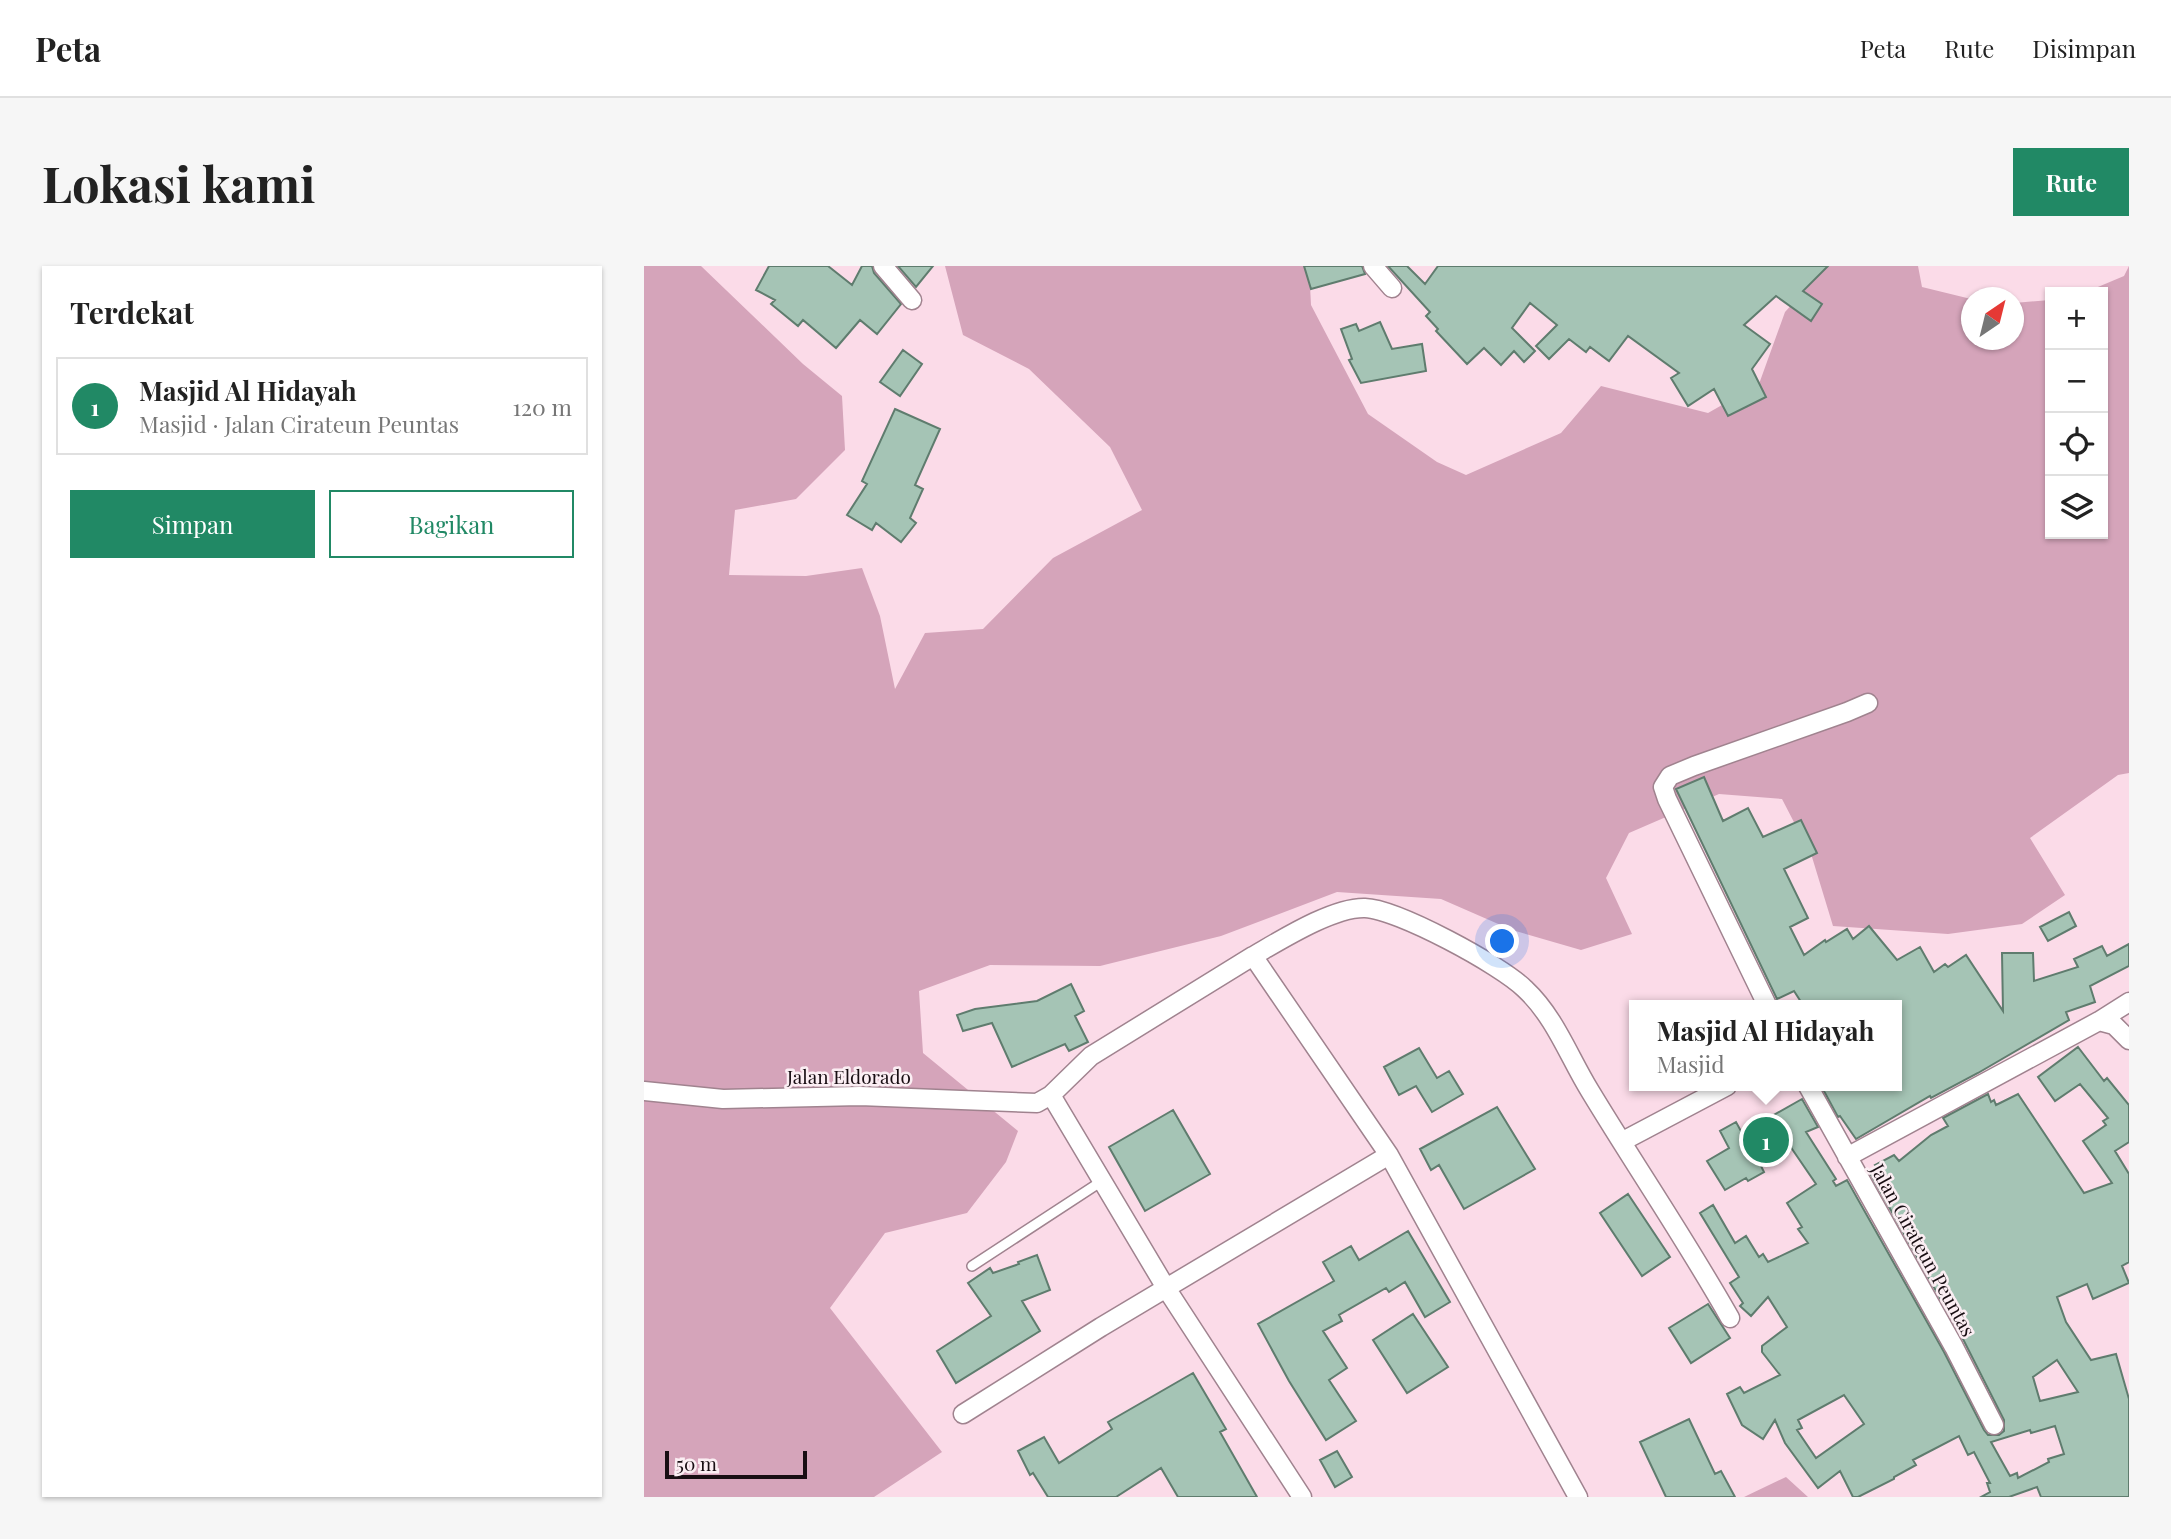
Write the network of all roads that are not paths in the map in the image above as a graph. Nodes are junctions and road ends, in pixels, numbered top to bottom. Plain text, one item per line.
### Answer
1 (883, 266) edge
2 (1373, 266) edge
3 (1392, 288) dead end
4 (912, 300) dead end
5 (1868, 703) dead end
6 (1253, 956) junction
7 (1766, 1000) edge
8 (2129, 1002) edge
9 (2099, 1021) junction
10 (2129, 1040) edge
11 (644, 1091) edge
12 (1718, 1091) edge
13 (1811, 1091) edge
14 (1051, 1094) junction
15 (1623, 1141) junction
16 (1389, 1156) junction
17 (1847, 1157) junction
18 (1102, 1181) junction
19 (972, 1266) dead end
20 (1166, 1288) junction
21 (1730, 1318) dead end
22 (963, 1414) dead end
23 (1994, 1425) dead end
24 (1302, 1497) edge
25 (1578, 1497) edge

1 - 4 street
2 - 3 street
5 - 7 street
6 - 14 street
6 - 15 street
6 - 16 street
8 - 9 street, Jalan Cirateun Peuntas
9 - 10 street
9 - 17 street, Jalan Cirateun Peuntas
11 - 14 street, Jalan Eldorado
12 - 15 street
13 - 17 street
14 - 18 street
15 - 21 street
16 - 20 street
16 - 25 street
17 - 23 street, Jalan Cirateun Peuntas
18 - 19 lane
18 - 20 street
20 - 22 street
20 - 24 street

